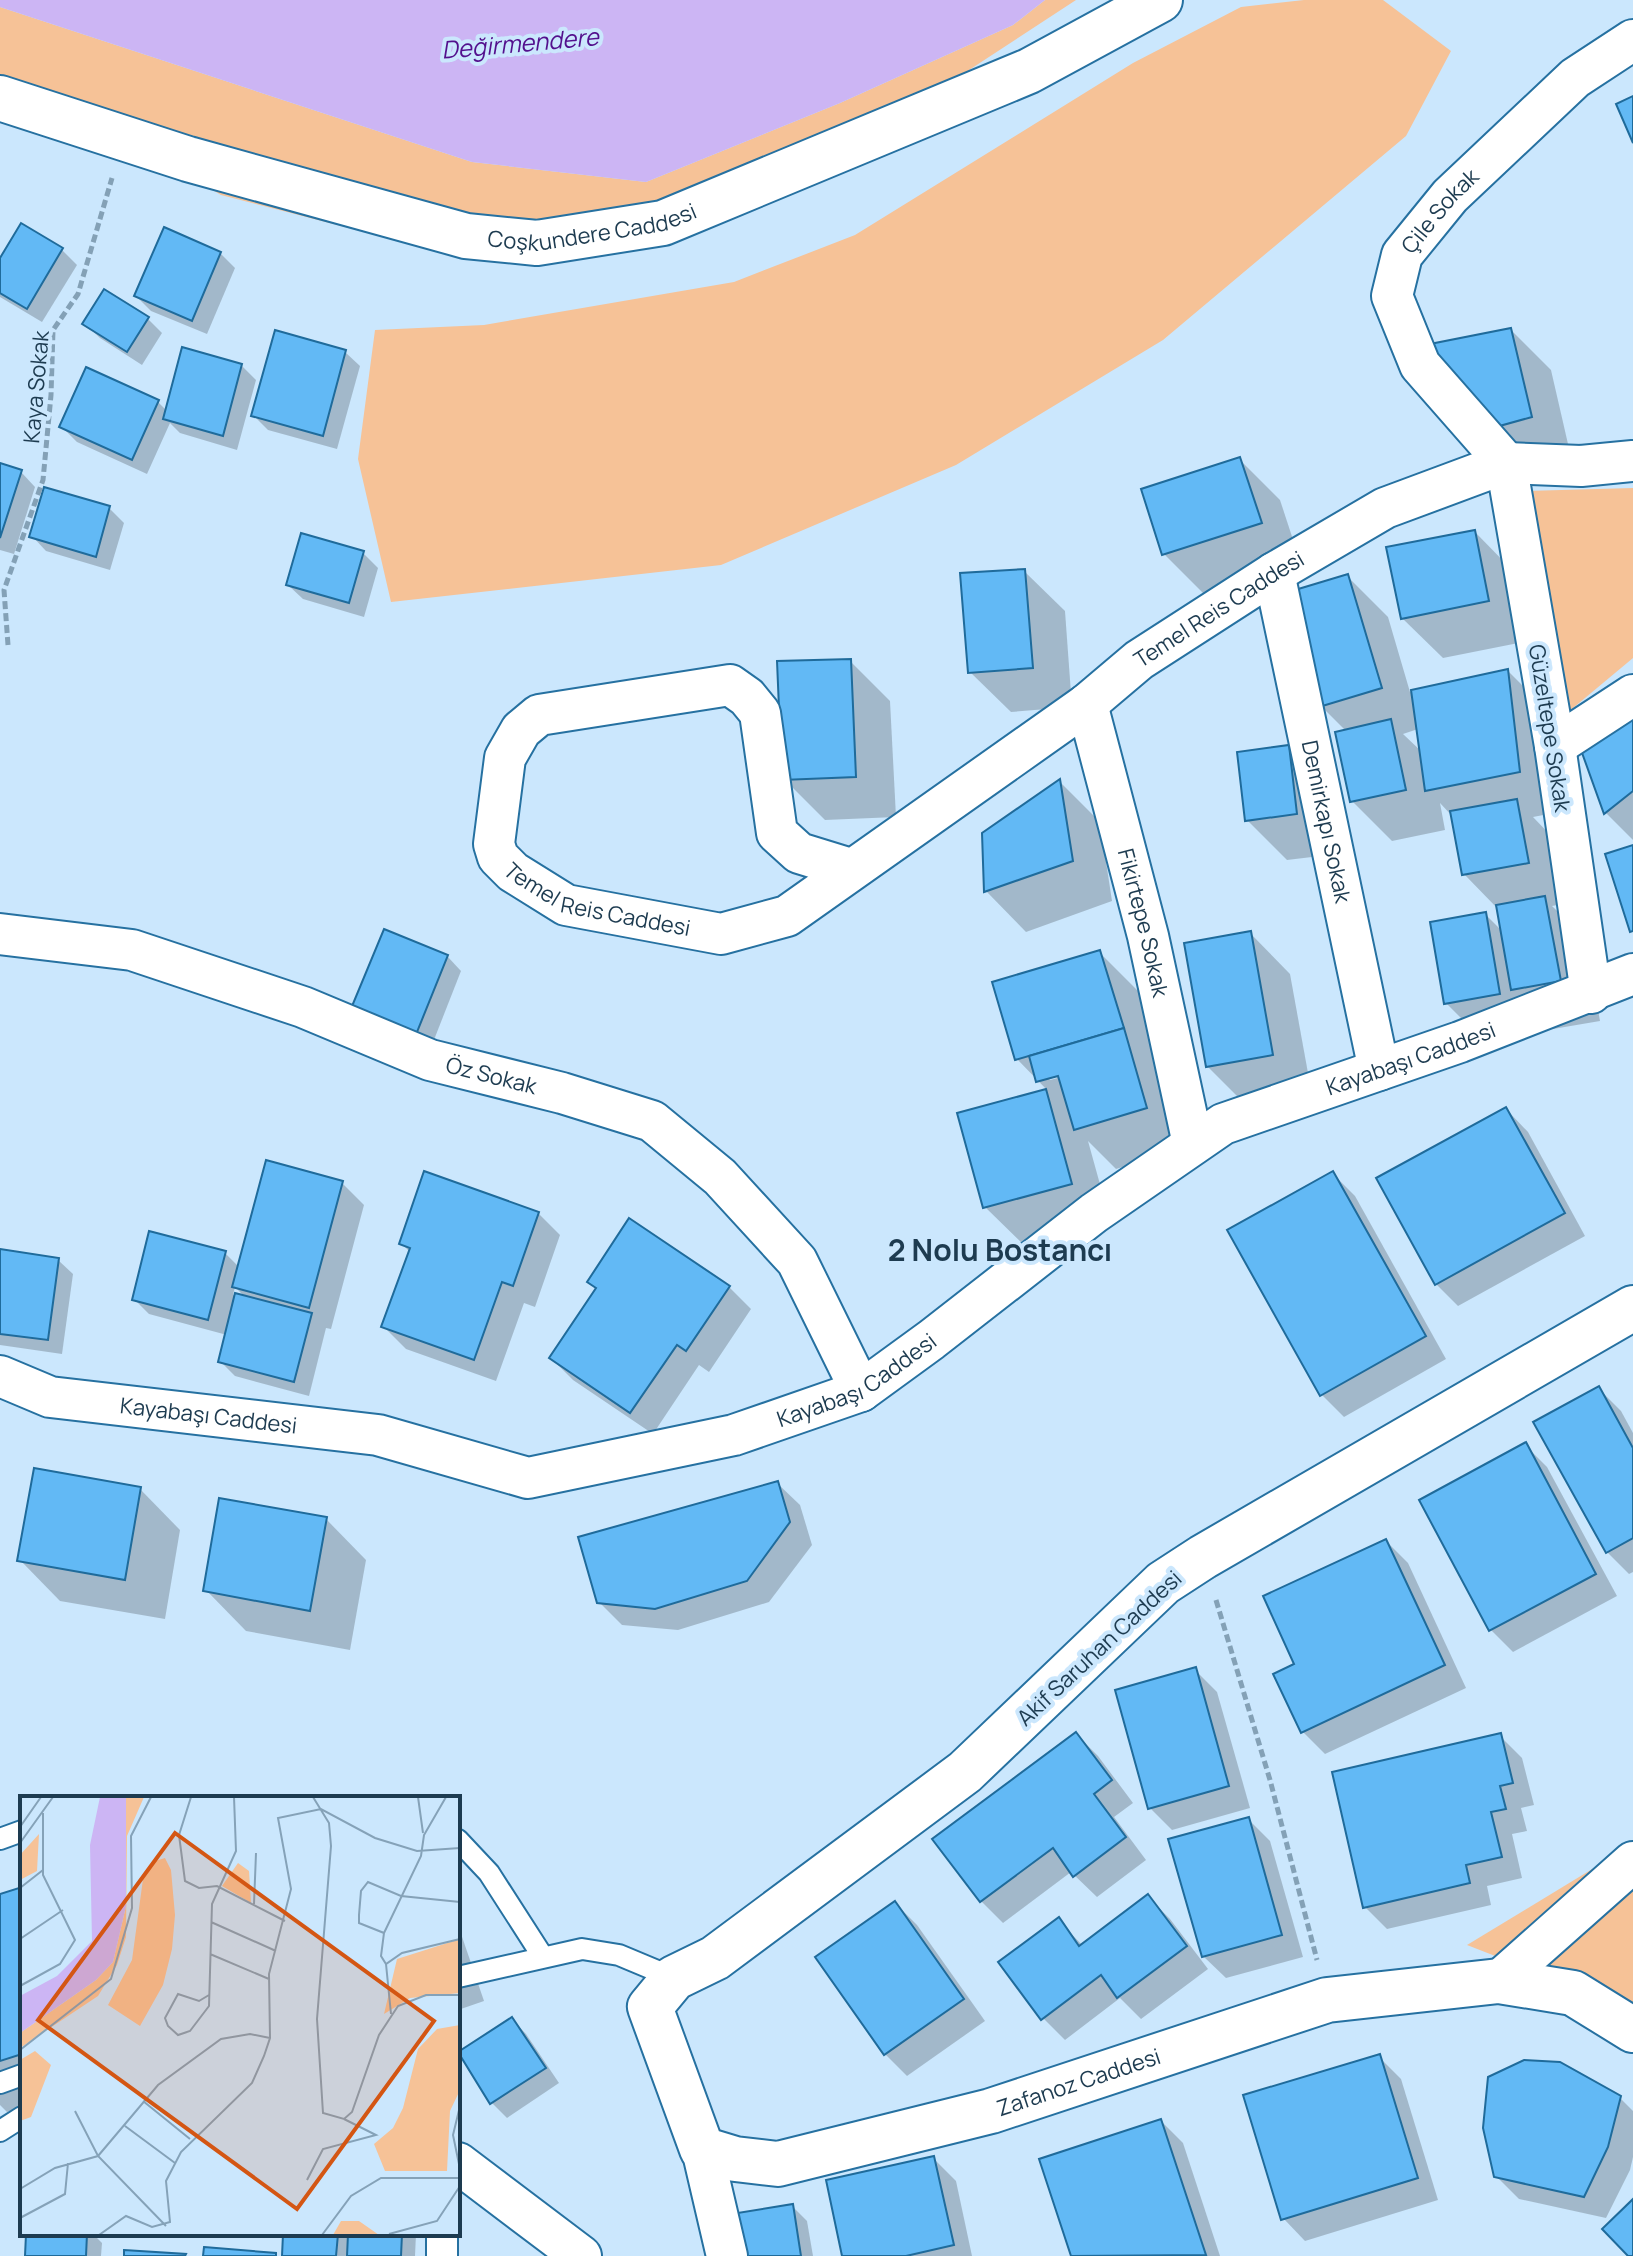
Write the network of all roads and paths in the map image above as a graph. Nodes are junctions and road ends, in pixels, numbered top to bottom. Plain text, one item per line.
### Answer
1 (1160, 0) edge
2 (1633, 40) edge
3 (0, 98) edge
4 (124, 138) junction
5 (1633, 461) edge
6 (1506, 463) junction
7 (1274, 573) junction
8 (8, 645) dead end
9 (1633, 695) edge
10 (1087, 704) junction
11 (1555, 746) junction
12 (851, 869) junction
13 (0, 934) edge
14 (1633, 974) edge
15 (1591, 993) junction
16 (1379, 1070) junction
17 (1193, 1144) junction
18 (1633, 1308) edge
19 (0, 1376) edge
20 (861, 1391) junction
21 (1203, 1557) junction
22 (20, 1832) edge
23 (0, 1839) edge
24 (460, 1842) edge
25 (1633, 1862) edge
26 (543, 1957) junction
27 (460, 1977) edge
28 (674, 1978) junction
29 (1499, 1981) junction
30 (1327, 2000) junction
31 (1633, 2030) edge
32 (20, 2076) edge
33 (0, 2083) edge
34 (20, 2118) edge
35 (0, 2131) edge
36 (702, 2149) junction
37 (460, 2165) edge
38 (581, 2256) edge
39 (727, 2256) edge

1 - 4 street, Coşkundere Caddesi
2 - 6 street, Çile Sokak
3 - 4 street, Coşkundere Caddesi
4 - 8 path, Kaya Sokak
5 - 6 street, Temel Reis Caddesi
6 - 7 street, Temel Reis Caddesi
6 - 11 street, Güzeltepe Sokak
7 - 10 street, Temel Reis Caddesi
7 - 16 street, Demirkapı Sokak
9 - 11 street
10 - 12 street, Temel Reis Caddesi
10 - 17 street, Fikirtepe Sokak
11 - 15 street, Güzeltepe Sokak
12 - 12 street, Temel Reis Caddesi
13 - 20 street, Öz Sokak
14 - 15 street, Kayabaşı Caddesi
15 - 16 street, Kayabaşı Caddesi
16 - 17 street, Kayabaşı Caddesi
17 - 20 street, Kayabaşı Caddesi
18 - 21 street, Akif Saruhan Caddesi
19 - 20 street, Kayabaşı Caddesi
21 - 28 street, Akif Saruhan Caddesi
21 - 30 path
22 - 23 lane
24 - 26 lane
25 - 29 street
26 - 27 lane
26 - 28 lane
28 - 36 street
29 - 30 street, Zafanoz Caddesi
29 - 31 street, Zafanoz Caddesi
30 - 36 street, Zafanoz Caddesi
32 - 33 lane
34 - 35 lane
36 - 39 street
37 - 38 street

